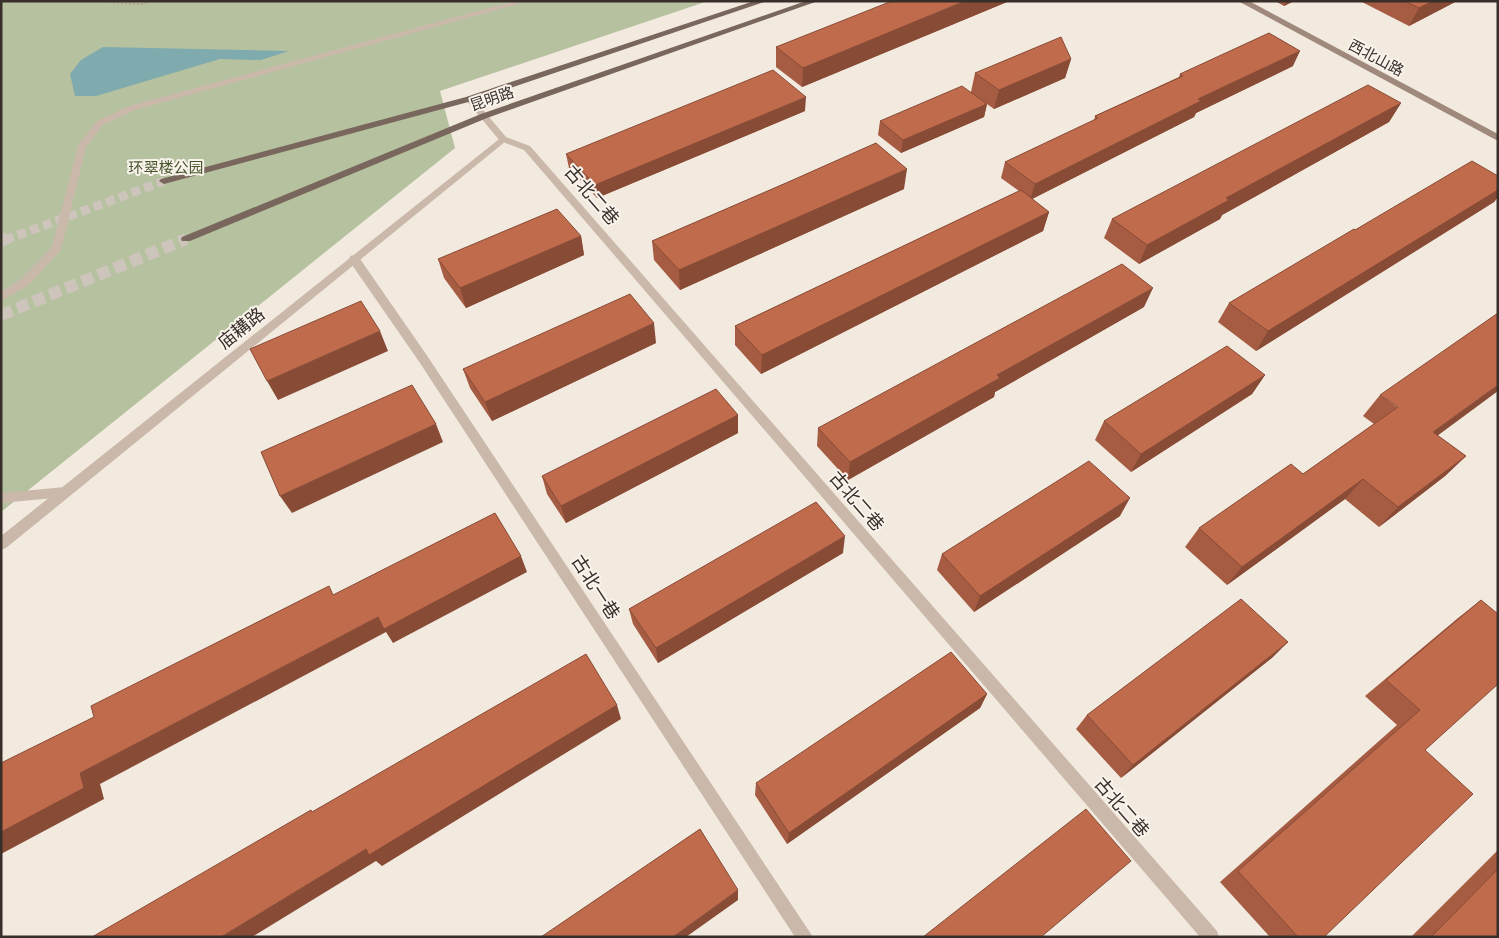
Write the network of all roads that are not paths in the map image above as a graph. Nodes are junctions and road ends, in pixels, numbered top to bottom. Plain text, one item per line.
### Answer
1 (525, 1) edge
2 (763, 1) edge
3 (814, 1) edge
4 (1242, 1) edge
5 (469, 99) junction
6 (484, 116) junction
7 (1498, 138) edge
8 (503, 139) junction
9 (164, 181) tunnel mouth
10 (186, 239) tunnel mouth
11 (354, 259) junction
12 (1, 297) edge
13 (65, 492) junction
14 (1, 498) edge
15 (1, 544) edge
16 (805, 937) edge
17 (1211, 937) edge

1 - 12 street
2 - 5 main road, 昆明路
3 - 6 main road, 昆明路
4 - 7 main road, 西北山路
5 - 6 street, 古北二巷
5 - 9 main road, 昆明路
6 - 8 street, 古北二巷
6 - 10 main road, 昆明路
8 - 11 street, 庙耩路
8 - 17 street, 古北二巷
11 - 13 street, 庙耩路
11 - 16 street, 古北一巷
13 - 14 street
13 - 15 street, 庙耩路

